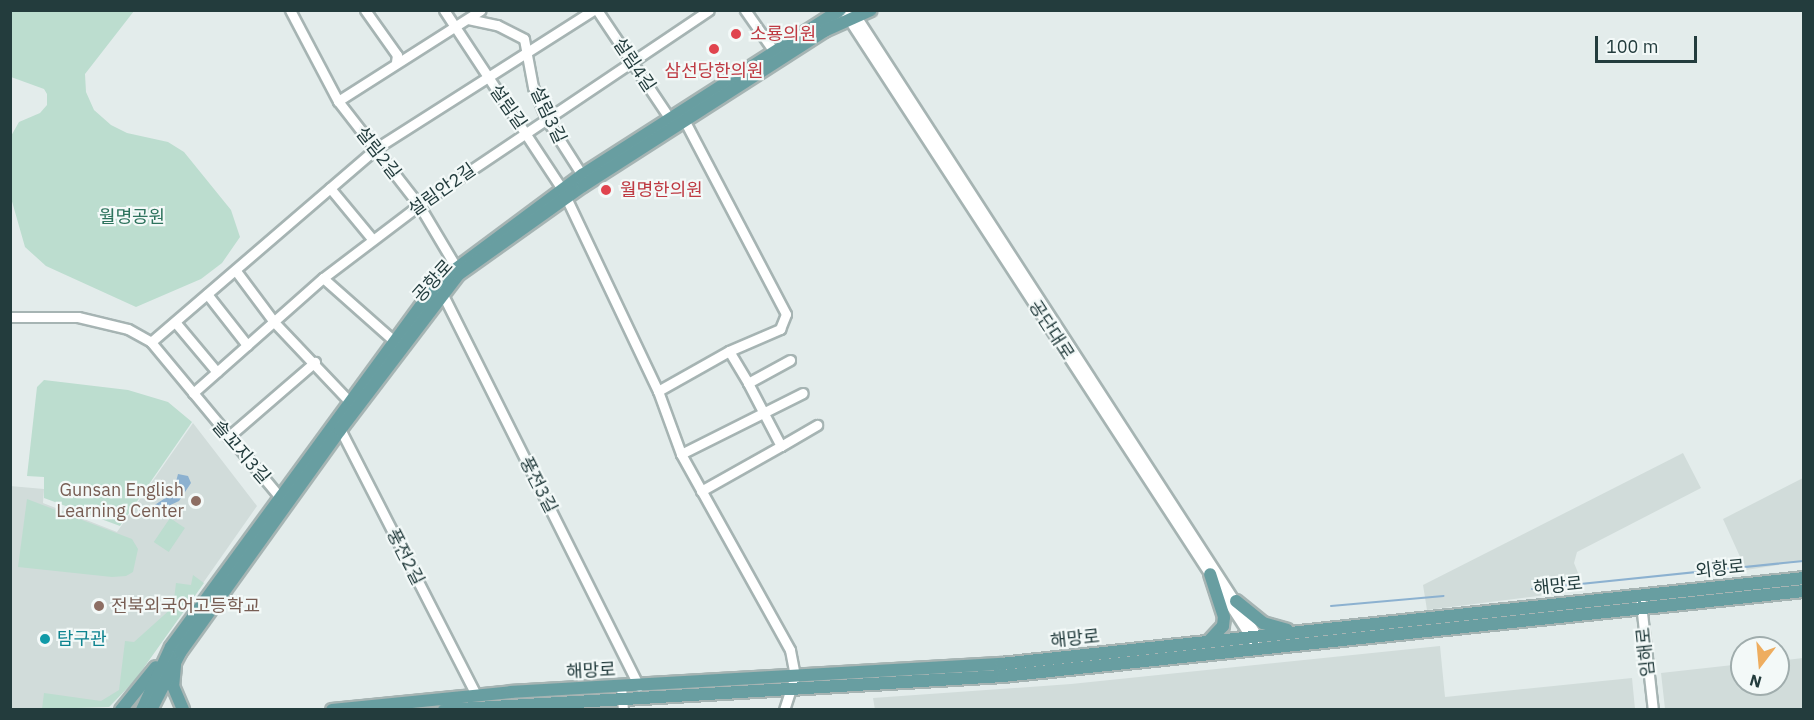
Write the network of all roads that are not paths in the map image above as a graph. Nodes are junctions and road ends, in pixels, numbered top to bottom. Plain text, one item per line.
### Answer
1 (290, 10) edge
2 (364, 10) edge
3 (481, 10) edge
4 (595, 10) edge
5 (709, 10) edge
6 (746, 10) edge
7 (871, 10) edge
8 (443, 11) edge
9 (848, 13) edge
10 (468, 20) junction
11 (454, 24) junction
12 (773, 50) junction
13 (525, 55) junction
14 (396, 62) junction
15 (633, 62) junction
16 (488, 79) junction
17 (338, 101) junction
18 (670, 119) junction
19 (547, 120) junction
20 (685, 122) junction
21 (526, 133) junction
22 (375, 149) junction
23 (582, 175) junction
24 (330, 189) junction
25 (563, 194) junction
26 (419, 205) junction
27 (373, 240) junction
28 (456, 267) junction
29 (236, 271) junction
30 (323, 278) junction
31 (440, 289) junction
32 (207, 294) junction
33 (10, 317) edge
34 (175, 322) junction
35 (274, 322) junction
36 (393, 339) junction
37 (151, 342) junction
38 (247, 345) junction
39 (729, 351) junction
40 (790, 360) dead end
41 (315, 362) junction
42 (217, 372) junction
43 (748, 383) junction
44 (658, 391) junction
45 (193, 393) junction
46 (803, 393) dead end
47 (349, 401) junction
48 (765, 414) junction
49 (335, 419) junction
50 (818, 424) dead end
51 (340, 430) junction
52 (228, 436) junction
53 (781, 446) junction
54 (681, 454) junction
55 (701, 491) junction
56 (279, 496) junction
57 (1210, 574) junction
58 (1803, 578) edge
59 (1803, 591) edge
60 (1640, 595) junction
61 (1236, 601) junction
62 (1641, 609) junction
63 (1300, 631) junction
64 (1208, 642) junction
65 (1258, 643) junction
66 (171, 647) junction
67 (175, 662) junction
68 (795, 676) junction
69 (639, 686) junction
70 (621, 687) junction
71 (791, 689) junction
72 (476, 695) junction
73 (513, 702) edge
74 (622, 705) edge
75 (121, 710) edge
76 (142, 710) edge
77 (152, 710) edge
78 (183, 710) edge
79 (332, 710) edge
80 (444, 710) edge
81 (784, 710) edge
82 (1653, 710) edge

1 - 17 street, 설림2길
2 - 14 street
3 - 10 street
4 - 13 street
4 - 15 street, 설림4길
5 - 15 street, 설림안2길
6 - 12 street
7 - 9 main road, 공항로
8 - 11 street, 설림길
9 - 12 main road, 공항로
9 - 20 main road, 공항로
9 - 57 street, 공단대로
9 - 61 street, 공단대로
10 - 11 street
10 - 13 street, 설림3길
11 - 14 street
11 - 16 street, 설림길
12 - 18 main road, 공항로
13 - 16 street
13 - 19 street, 설림3길
14 - 17 street
15 - 18 street, 설림4길
15 - 19 street, 설림안2길
16 - 21 street, 설림길
16 - 22 street
17 - 22 street, 설림2길
18 - 23 main road, 공항로
19 - 21 street, 설림안2길
19 - 23 street, 설림3길
20 - 25 main road, 공항로
20 - 39 street
21 - 25 street, 설림길
21 - 26 street, 설림안2길
22 - 24 street
22 - 26 street, 설림2길
23 - 25 main road, 공항로
24 - 27 street
24 - 29 street
25 - 28 main road, 공항로
25 - 31 main road, 공항로
25 - 44 street, 설림길
26 - 27 street, 설림안2길
26 - 28 street, 설림2길
27 - 30 street, 설림안2길
28 - 31 main road, 공항로
29 - 32 street
29 - 35 street
30 - 35 street, 설림안2길
30 - 36 street
31 - 36 main road, 공항로
31 - 51 main road, 공항로
31 - 69 street, 풍전3길
32 - 34 street
32 - 38 street
33 - 37 street
34 - 37 street
34 - 42 street
35 - 38 street, 설림안2길
35 - 41 street
36 - 47 main road, 공항로
37 - 45 street, 솔꼬지3길
38 - 42 street, 설림안2길
39 - 43 street
39 - 44 street
40 - 43 street
41 - 47 street
41 - 52 street
42 - 45 street, 설림안2길
43 - 48 street
44 - 54 street, 설림길
45 - 52 street, 솔꼬지3길
46 - 48 street
47 - 49 main road, 공항로
48 - 53 street
48 - 54 street
49 - 51 street, 풍전2길
49 - 56 main road, 공항로
50 - 53 street
51 - 67 main road, 공항로
51 - 72 street, 풍전2길
52 - 56 street, 솔꼬지3길
53 - 55 street
54 - 55 street, 설림길
55 - 68 street, 설림길
56 - 66 main road, 공항로
57 - 64 main road
57 - 65 street, 공단대로
58 - 60 main road, 외항로
59 - 62 main road, 외항로
60 - 62 street, 임해로
60 - 63 main road, 해망로
61 - 63 main road
61 - 65 street, 공단대로
62 - 65 main road, 해망로
62 - 82 street, 임해로
63 - 65 main road, 해망로
64 - 65 main road, 해망로
64 - 68 main road, 해망로
65 - 71 main road, 해망로
66 - 75 main road
66 - 76 main road, 공항로
67 - 77 main road, 공항로
67 - 78 main road
68 - 69 main road, 해망로
68 - 71 street
69 - 70 main road, 해망로
70 - 73 main road, 해망로
70 - 74 street
71 - 74 main road, 해망로
71 - 81 street
72 - 73 main road, 해망로
72 - 79 main road, 해망로
73 - 74 main road, 해망로
73 - 80 main road, 해망로

